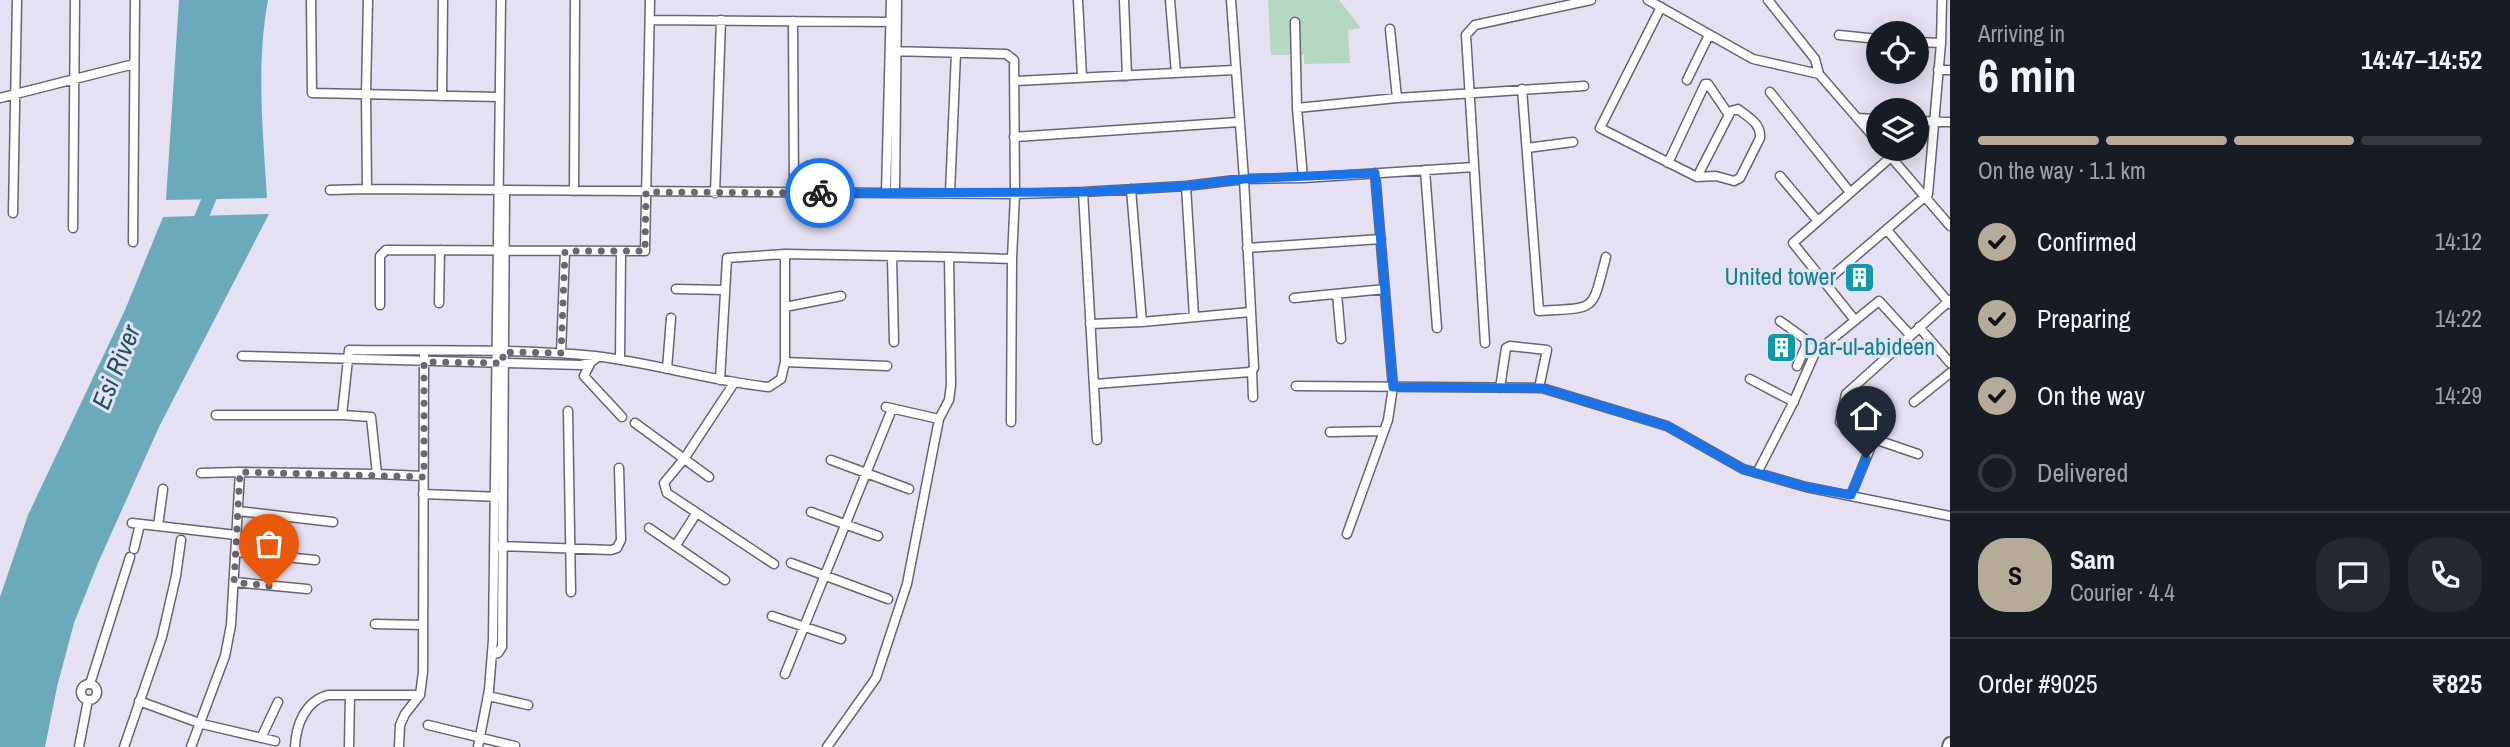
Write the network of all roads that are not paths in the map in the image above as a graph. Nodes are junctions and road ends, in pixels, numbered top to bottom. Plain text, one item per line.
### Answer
1 (17, 0) edge
2 (75, 0) edge
3 (135, 0) edge
4 (311, 0) edge
5 (368, 0) edge
6 (443, 0) edge
7 (501, 0) edge
8 (575, 0) edge
9 (650, 0) edge
10 (891, 0) edge
11 (897, 0) edge
12 (1078, 0) edge
13 (1124, 0) edge
14 (1170, 0) edge
15 (1230, 0) edge
16 (1591, 0) edge
17 (1647, 0) edge
18 (1768, 0) edge
19 (1942, 0) edge
20 (1564, 3) edge
21 (1661, 7) junction
22 (650, 20) junction
23 (721, 20) junction
24 (793, 21) junction
25 (894, 22) junction
26 (1295, 22) dead end
27 (1390, 29) dead end
28 (1709, 35) junction
29 (1839, 35) dead end
30 (1866, 38) edge
31 (1929, 43) edge
32 (1941, 43) junction
33 (893, 52) junction
34 (956, 52) junction
35 (134, 64) junction
36 (1234, 70) junction
37 (1938, 70) junction
38 (1950, 70) edge
39 (1176, 73) junction
40 (1819, 74) junction
41 (1127, 76) junction
42 (1082, 77) junction
43 (75, 79) junction
44 (1687, 80) dead end
45 (1014, 81) junction
46 (1584, 86) dead end
47 (1522, 89) junction
48 (1468, 92) junction
49 (1770, 92) dead end
50 (15, 94) junction
51 (366, 94) junction
52 (442, 96) junction
53 (499, 97) junction
54 (0, 98) edge
55 (1397, 98) junction
56 (1297, 108) junction
57 (1729, 115) junction
58 (1857, 118) junction
59 (1866, 118) edge
60 (1929, 121) edge
61 (1934, 121) junction
62 (1239, 122) junction
63 (1950, 122) edge
64 (1866, 128) edge
65 (1014, 137) junction
66 (1573, 142) dead end
67 (1527, 148) junction
68 (1886, 161) edge
69 (1894, 161) edge
70 (1668, 163) junction
71 (1474, 167) junction
72 (1425, 170) junction
73 (1375, 173) junction
74 (1780, 176) dead end
75 (1697, 177) junction
76 (1303, 178) junction
77 (1244, 179) junction
78 (1186, 186) junction
79 (367, 189) junction
80 (1131, 189) junction
81 (330, 190) dead end
82 (501, 190) junction
83 (574, 191) junction
84 (1850, 191) junction
85 (646, 192) junction
86 (1083, 192) junction
87 (715, 193) junction
88 (794, 193) junction
89 (890, 193) junction
90 (950, 193) junction
91 (1015, 194) junction
92 (1926, 198) junction
93 (13, 214) dead end
94 (1817, 220) junction
95 (1950, 226) edge
96 (73, 228) dead end
97 (1887, 230) junction
98 (1381, 239) junction
99 (133, 242) dead end
100 (1247, 248) junction
101 (440, 250) junction
102 (501, 250) junction
103 (565, 251) junction
104 (621, 252) junction
105 (785, 254) junction
106 (892, 257) junction
107 (949, 257) junction
108 (1606, 257) dead end
109 (1012, 258) junction
110 (1824, 283) junction
111 (676, 289) dead end
112 (1385, 289) junction
113 (724, 290) junction
114 (1337, 293) junction
115 (841, 296) dead end
116 (1294, 298) dead end
117 (1949, 302) edge
118 (439, 303) dead end
119 (380, 305) dead end
120 (785, 307) junction
121 (1250, 312) junction
122 (1194, 316) junction
123 (671, 318) dead end
124 (1854, 319) junction
125 (1780, 321) dead end
126 (1142, 322) junction
127 (1090, 324) junction
128 (1919, 327) junction
129 (1437, 328) dead end
130 (1910, 335) junction
131 (1341, 339) dead end
132 (894, 342) dead end
133 (1485, 343) dead end
134 (1806, 346) junction
135 (424, 351) junction
136 (500, 352) junction
137 (1817, 352) junction
138 (561, 353) junction
139 (242, 356) dead end
140 (348, 359) junction
141 (595, 359) junction
142 (620, 360) junction
143 (424, 362) junction
144 (785, 362) junction
145 (500, 363) junction
146 (1950, 363) edge
147 (887, 366) dead end
148 (1797, 366) dead end
149 (667, 369) junction
150 (1252, 371) junction
151 (1950, 373) edge
152 (1749, 379) dead end
153 (720, 380) junction
154 (734, 383) junction
155 (1095, 384) junction
156 (1296, 386) dead end
157 (1533, 386) junction
158 (1393, 387) junction
159 (1500, 388) junction
160 (1253, 397) dead end
161 (1794, 402) junction
162 (1914, 402) dead end
163 (568, 411) dead end
164 (216, 415) dead end
165 (342, 415) junction
166 (622, 418) dead end
167 (939, 419) junction
168 (1010, 422) dead end
169 (635, 423) dead end
170 (1384, 431) junction
171 (1330, 432) dead end
172 (1874, 439) junction
173 (1097, 440) dead end
174 (1918, 454) dead end
175 (684, 459) junction
176 (831, 460) dead end
177 (619, 468) dead end
178 (240, 472) junction
179 (201, 473) dead end
180 (866, 473) junction
181 (1757, 473) junction
182 (377, 474) junction
183 (424, 477) junction
184 (709, 477) dead end
185 (163, 489) dead end
186 (909, 489) dead end
187 (423, 494) junction
188 (1851, 495) junction
189 (499, 497) junction
190 (238, 511) junction
191 (811, 512) dead end
192 (696, 514) junction
193 (1950, 516) edge
194 (333, 522) dead end
195 (846, 525) junction
196 (158, 526) junction
197 (649, 528) dead end
198 (1347, 534) dead end
199 (236, 535) junction
200 (878, 536) dead end
201 (181, 540) dead end
202 (676, 545) junction
203 (499, 547) junction
204 (570, 550) junction
205 (236, 552) junction
206 (315, 560) dead end
207 (791, 563) dead end
208 (774, 564) dead end
209 (825, 575) junction
210 (725, 580) dead end
211 (234, 582) junction
212 (307, 589) dead end
213 (571, 592) dead end
214 (888, 599) dead end
215 (772, 617) dead end
216 (375, 624) dead end
217 (424, 625) junction
218 (804, 627) junction
219 (841, 639) dead end
220 (785, 674) dead end
221 (349, 695) junction
222 (420, 695) junction
223 (488, 696) junction
224 (139, 701) junction
225 (278, 702) dead end
226 (528, 705) dead end
227 (202, 724) junction
228 (428, 725) dead end
229 (261, 738) junction
230 (275, 741) dead end
231 (479, 743) edge
232 (515, 746) edge
233 (79, 747) edge
234 (124, 747) edge
235 (191, 747) edge
236 (295, 747) edge
237 (349, 747) edge
238 (399, 747) edge
239 (827, 747) edge

1 - 50 street
2 - 43 street
3 - 35 street
4 - 51 street
5 - 51 street
6 - 52 street
7 - 53 street
8 - 83 street
9 - 22 street
10 - 25 street
11 - 25 street
12 - 42 street
13 - 41 street
14 - 39 street
15 - 36 street
16 - 20 street
17 - 21 street
18 - 40 street
19 - 32 street
20 - 48 street
21 - 28 street
21 - 70 street
22 - 23 street
22 - 85 street
23 - 24 street
23 - 87 street
24 - 25 street
24 - 88 street
25 - 33 street
26 - 56 street
27 - 55 street
28 - 40 street
28 - 44 street
29 - 30 street
31 - 32 street
32 - 37 street
33 - 34 street
33 - 89 street
34 - 45 street
34 - 90 street
35 - 43 street
35 - 99 street
36 - 39 street
36 - 62 street
37 - 38 street
37 - 61 street
39 - 41 street
40 - 58 street
41 - 42 street
42 - 45 street
43 - 50 street
43 - 96 street
45 - 65 street
46 - 47 street
47 - 48 street
47 - 67 street
48 - 55 street
48 - 71 street
49 - 84 street
50 - 54 street
50 - 93 street
51 - 52 street
51 - 79 street
52 - 53 street
53 - 82 street
55 - 56 street
56 - 76 street
57 - 70 street
57 - 75 street
57 - 75 street
58 - 59 street
58 - 64 street
60 - 61 street
61 - 63 street
61 - 92 street
62 - 65 street
62 - 77 street
65 - 91 street
66 - 67 street
67 - 108 street
68 - 84 street
69 - 92 street
70 - 75 street
71 - 72 street
71 - 133 street
72 - 73 street
72 - 129 street
73 - 76 street
73 - 98 street
74 - 94 street
76 - 77 street
77 - 78 street
77 - 100 street
78 - 80 street
78 - 122 street
79 - 81 street
79 - 82 street
80 - 86 street
80 - 126 street
82 - 83 street
82 - 102 street
83 - 85 street
84 - 94 street
85 - 87 street
85 - 104 street
86 - 91 street
86 - 127 street
87 - 88 street
88 - 89 street
89 - 90 street
90 - 91 street
91 - 109 street
92 - 95 street
92 - 97 street
94 - 110 street
97 - 110 street
97 - 117 street
98 - 100 street
98 - 112 street
100 - 121 street
101 - 102 street
101 - 118 street
101 - 119 street
102 - 103 street
102 - 136 street
103 - 104 street
103 - 138 street
104 - 142 street
105 - 106 street
105 - 113 street
105 - 120 street
106 - 107 street
106 - 132 street
107 - 109 street
107 - 167 street
109 - 168 street
110 - 124 street
111 - 113 street
112 - 114 street
112 - 158 street
113 - 153 street
114 - 116 street
114 - 131 street
115 - 120 street
117 - 128 street
120 - 144 street
121 - 122 street
121 - 150 street
122 - 126 street
123 - 149 street
124 - 130 street
124 - 137 street
125 - 134 street
126 - 127 street
127 - 155 street
128 - 130 street
128 - 146 street
130 - 172 street
134 - 137 street
134 - 148 street
135 - 136 street
135 - 140 street
135 - 143 street
136 - 138 street
136 - 145 street
137 - 161 street
138 - 141 street
139 - 140 street
140 - 143 street
140 - 165 street
141 - 142 street
141 - 145 street
141 - 166 street
142 - 149 street
143 - 145 street
143 - 183 street
144 - 147 street
144 - 154 street
145 - 189 street
149 - 153 street
150 - 155 street
150 - 160 street
151 - 162 street
152 - 161 street
153 - 154 street
154 - 175 street
155 - 173 street
156 - 158 street
157 - 159 street
157 - 159 street
157 - 181 street
158 - 159 street
158 - 170 street
161 - 181 street
163 - 204 street
164 - 165 street
165 - 182 street
167 - 180 street
167 - 239 street
169 - 175 street
170 - 171 street
170 - 198 street
172 - 174 street
172 - 188 street
175 - 184 street
175 - 192 street
176 - 180 street
177 - 204 street
178 - 179 street
178 - 182 street
178 - 190 street
180 - 186 street
180 - 195 street
181 - 188 street
182 - 183 street
183 - 187 street
185 - 196 street
187 - 189 street
187 - 217 street
188 - 193 street
189 - 203 street
190 - 194 street
190 - 199 street
191 - 195 street
192 - 202 street
192 - 208 street
195 - 200 street
195 - 209 street
196 - 199 street
196 - 233 street
197 - 202 street
199 - 205 street
201 - 224 street
202 - 210 street
203 - 204 street
203 - 223 street
204 - 213 street
205 - 206 street
205 - 211 street
207 - 209 street
209 - 214 street
209 - 218 street
211 - 212 street
211 - 227 street
215 - 218 street
216 - 217 street
217 - 222 street
218 - 219 street
218 - 220 street
221 - 222 street
221 - 236 street
221 - 237 street
222 - 238 street
223 - 226 street
223 - 231 street
224 - 227 street
224 - 234 street
225 - 229 street
227 - 229 street
227 - 235 street
228 - 231 street
229 - 230 street
231 - 232 street

